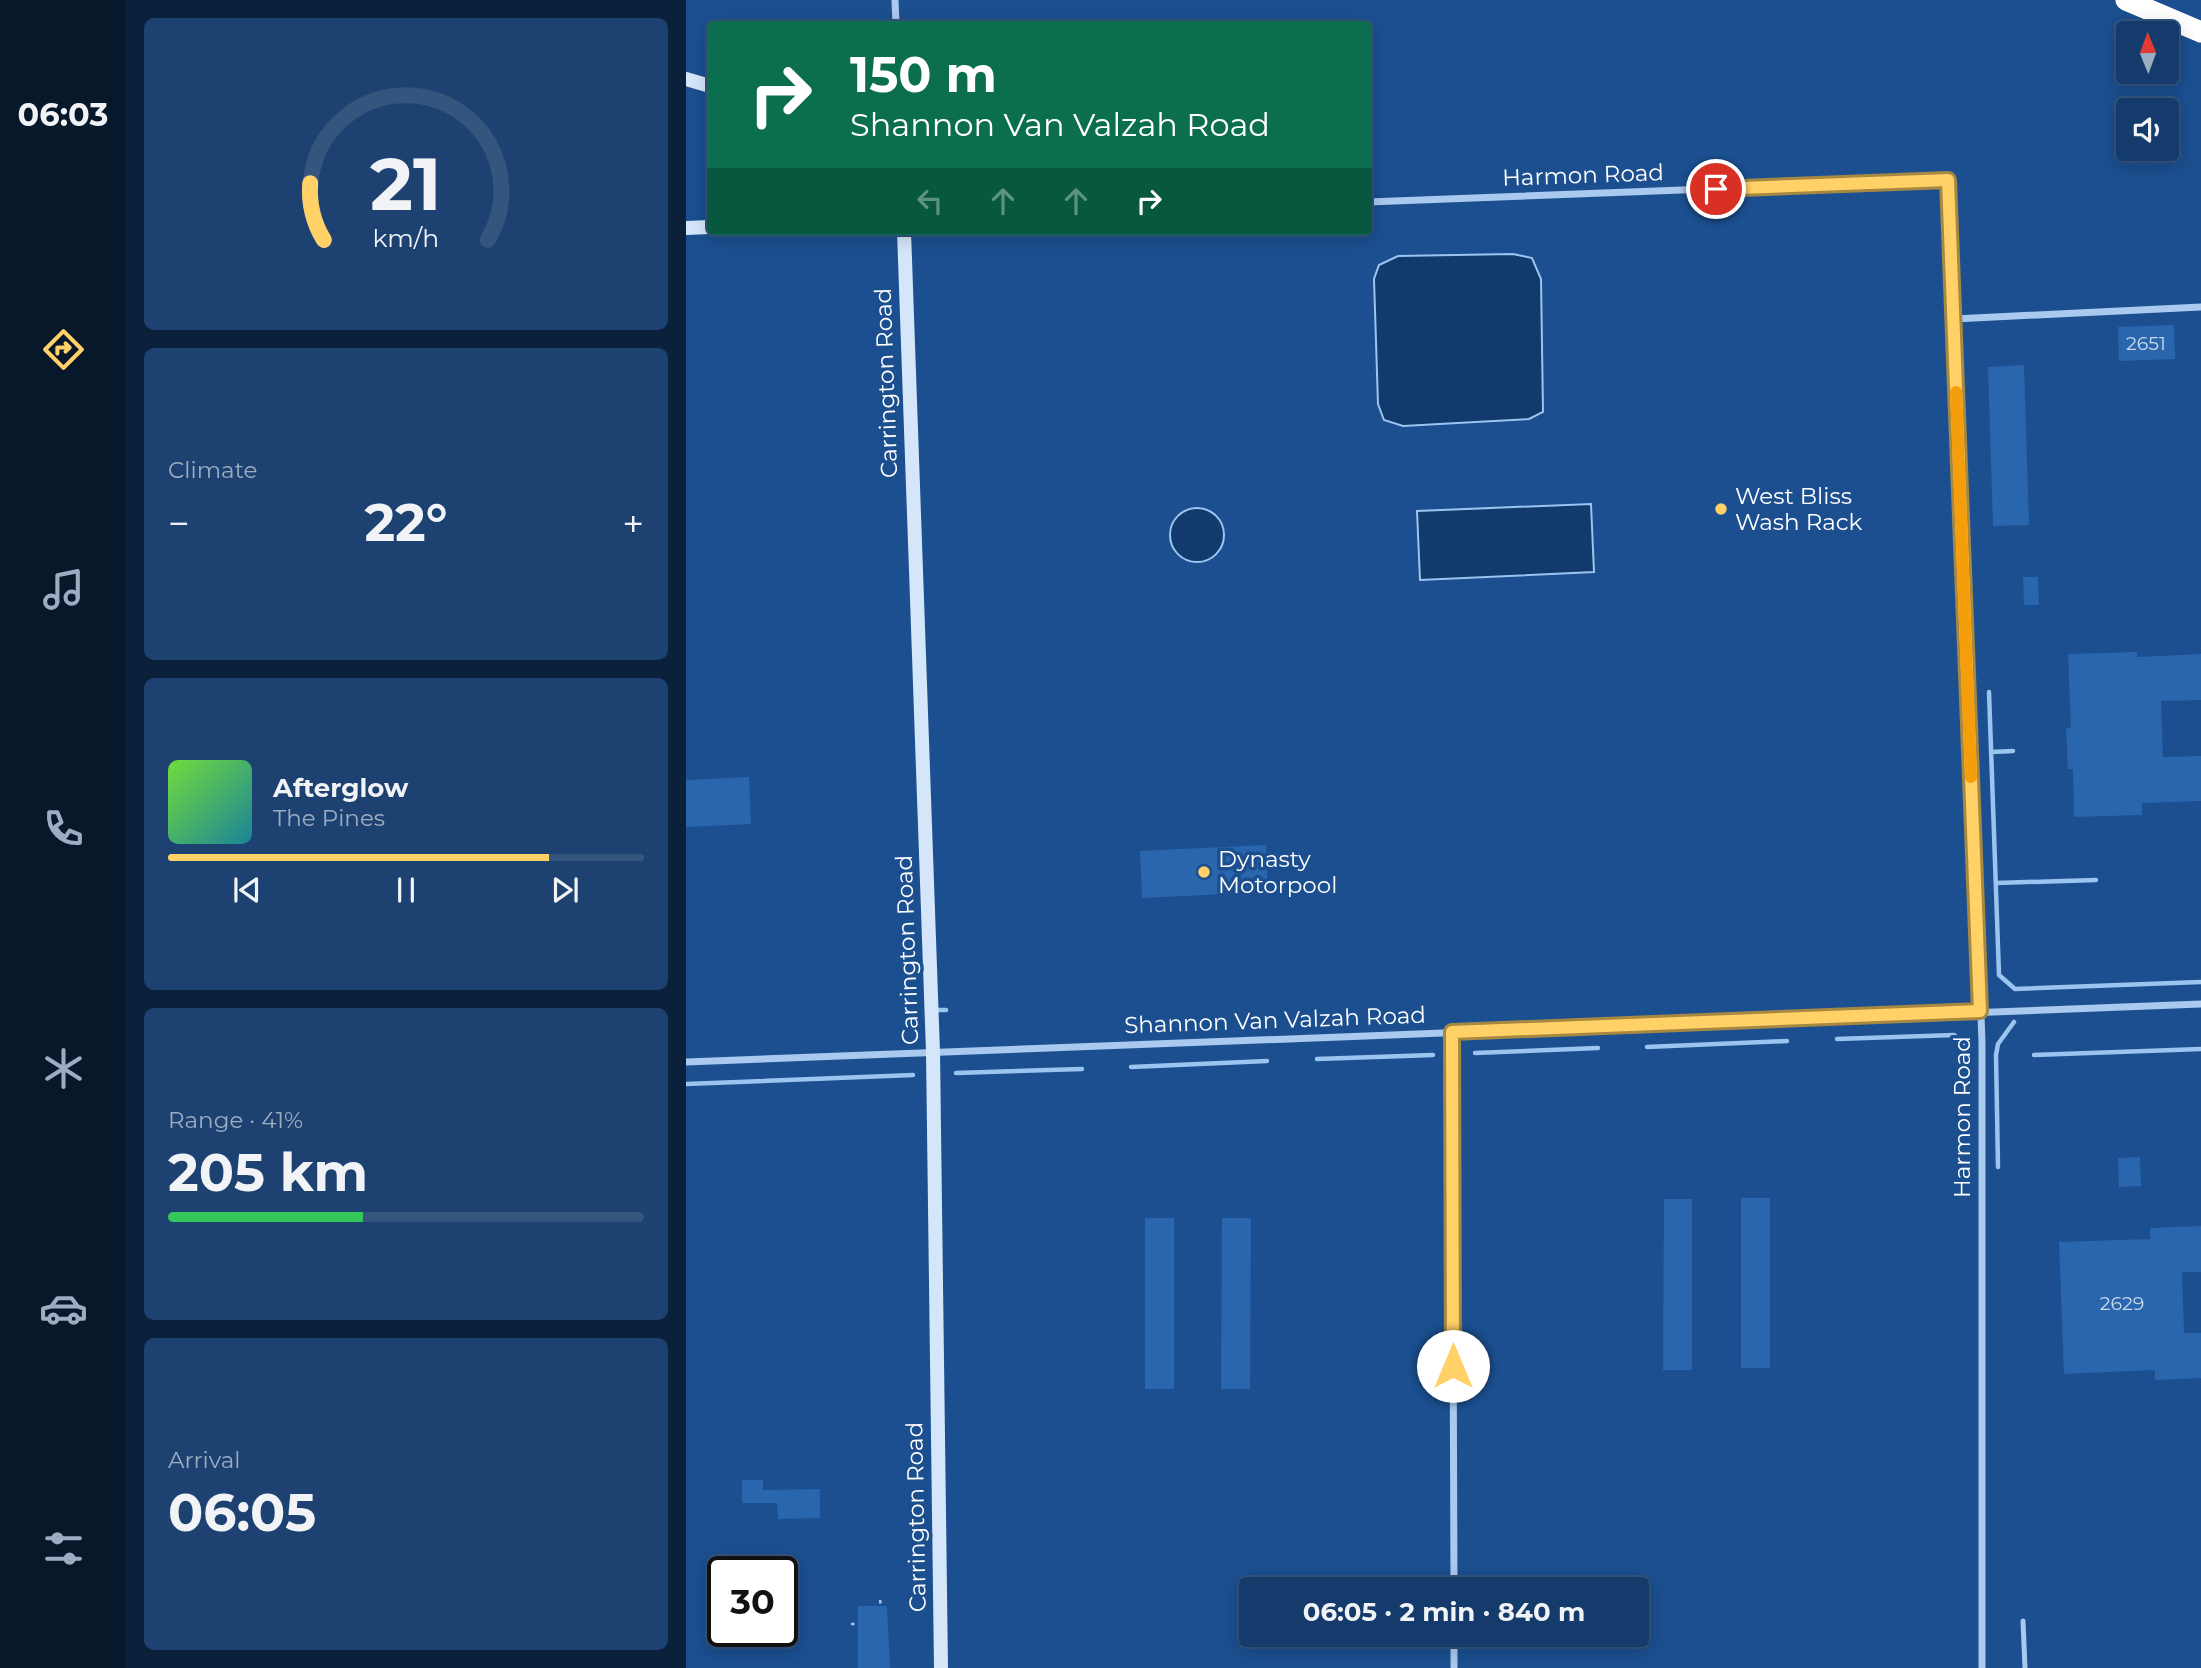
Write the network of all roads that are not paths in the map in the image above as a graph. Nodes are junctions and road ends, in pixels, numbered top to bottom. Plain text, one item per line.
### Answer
1 (895, 0) edge
2 (2126, 0) edge
3 (895, 21) edge
4 (2201, 32) edge
5 (686, 79) edge
6 (707, 85) edge
7 (1372, 202) edge
8 (707, 227) edge
9 (686, 228) edge
10 (904, 235) edge
11 (2201, 307) edge
12 (1954, 318) junction
13 (2201, 1004) edge
14 (1980, 1011) junction
15 (1452, 1032) junction
16 (933, 1052) junction
17 (686, 1062) edge
18 (1454, 1577) edge
19 (2023, 1621) dead end
20 (1454, 1647) edge
21 (941, 1668) edge
22 (1454, 1668) edge
23 (1982, 1668) edge
24 (2025, 1668) edge

1 - 3 street
2 - 4 highway
5 - 6 street
7 - 12 street, Harmon Road
8 - 9 street
10 - 16 street, Carrington Road
11 - 12 street
12 - 14 street, Harmon Road
13 - 14 street, Shannon Van Valzah Road
14 - 15 street, Shannon Van Valzah Road
14 - 23 street, Harmon Road
15 - 16 street, Shannon Van Valzah Road
15 - 18 street
16 - 17 street, Shannon Van Valzah Road
16 - 21 street, Carrington Road
19 - 24 lane
20 - 22 street

